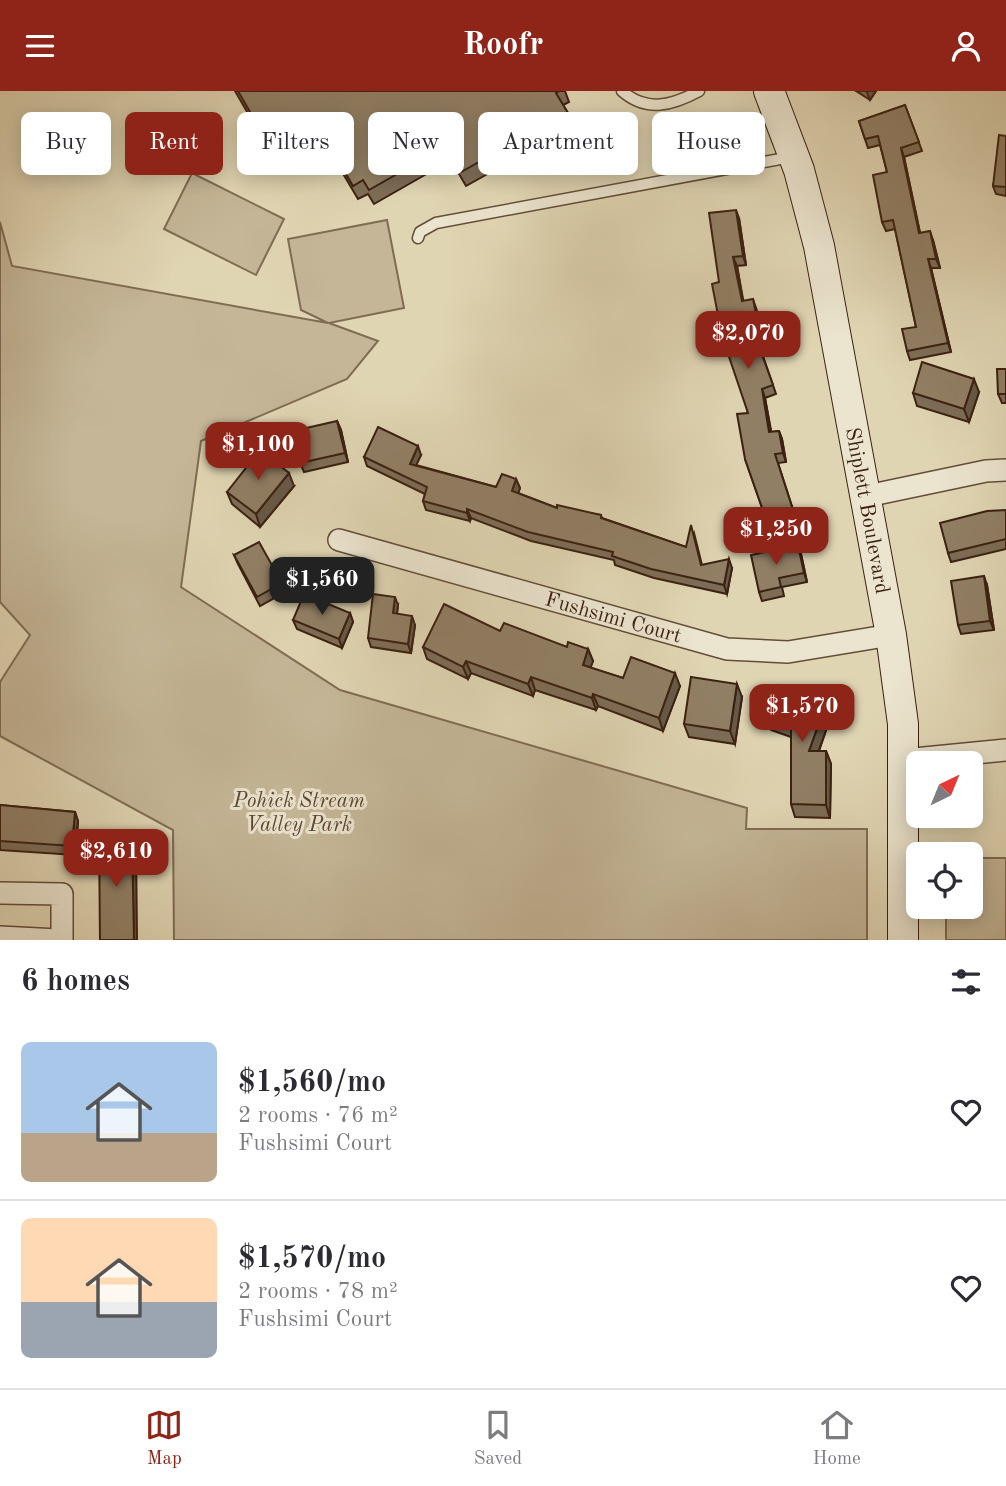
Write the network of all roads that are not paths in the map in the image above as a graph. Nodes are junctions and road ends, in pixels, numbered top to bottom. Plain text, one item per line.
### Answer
1 (622, 91) edge
2 (699, 91) edge
3 (769, 91) edge
4 (794, 156) junction
5 (418, 237) dead end
6 (1006, 470) edge
7 (867, 496) junction
8 (339, 540) dead end
9 (891, 635) junction
10 (1006, 750) edge
11 (904, 760) junction
12 (0, 893) edge
13 (0, 937) edge
14 (60, 940) edge
15 (904, 940) edge

1 - 2 lane
3 - 4 street, Shiplett Boulevard
4 - 5 lane
4 - 7 street, Shiplett Boulevard
6 - 7 street
7 - 9 street, Shiplett Boulevard
8 - 9 street, Fushsimi Court
9 - 11 street, Shiplett Boulevard
10 - 11 street
11 - 15 street, Shiplett Boulevard
12 - 14 street
13 - 14 street

